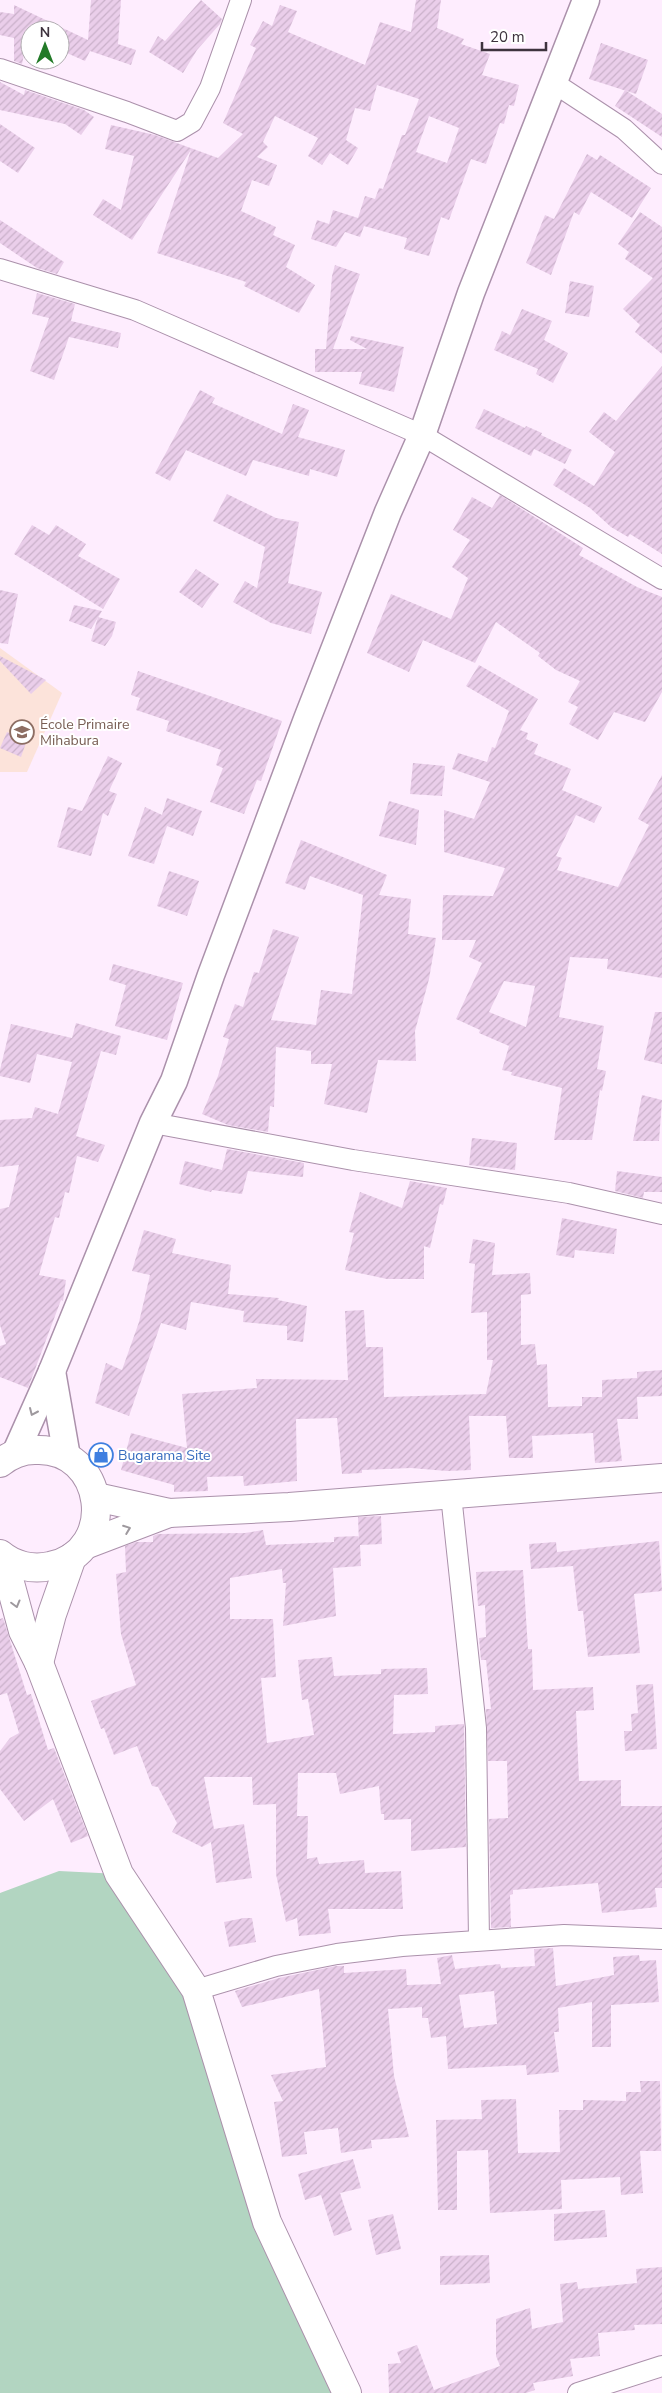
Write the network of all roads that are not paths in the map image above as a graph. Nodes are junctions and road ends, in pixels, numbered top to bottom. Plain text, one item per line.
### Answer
1 (241, 0) edge
2 (586, 0) edge
3 (0, 69) edge
4 (554, 84) junction
5 (662, 164) edge
6 (0, 269) edge
7 (422, 435) junction
8 (662, 579) edge
9 (153, 1124) junction
10 (662, 1214) edge
11 (52, 1371) junction
12 (67, 1457) junction
13 (8, 1458) edge
14 (662, 1478) edge
15 (451, 1495) junction
16 (96, 1497) junction
17 (168, 1513) junction
18 (79, 1551) junction
19 (1, 1556) edge
20 (39, 1662) junction
21 (662, 1939) edge
22 (480, 1940) junction
23 (196, 1990) junction
24 (662, 2366) edge
25 (347, 2393) edge
26 (578, 2393) edge

1 - 3 street
2 - 4 main road
4 - 5 street
4 - 7 main road
6 - 7 street
7 - 8 street
7 - 9 main road
9 - 10 street
9 - 11 main road
11 - 12 main road
11 -> 13 main road
12 - 13 highway
12 - 16 highway
14 - 15 highway
15 - 17 highway
15 - 22 street
16 - 17 highway
16 - 18 highway
18 -> 17 highway
18 - 19 highway
18 - 20 highway
19 -> 20 highway
20 - 23 highway
21 - 22 street
22 - 23 street
23 - 25 highway
24 - 26 street

